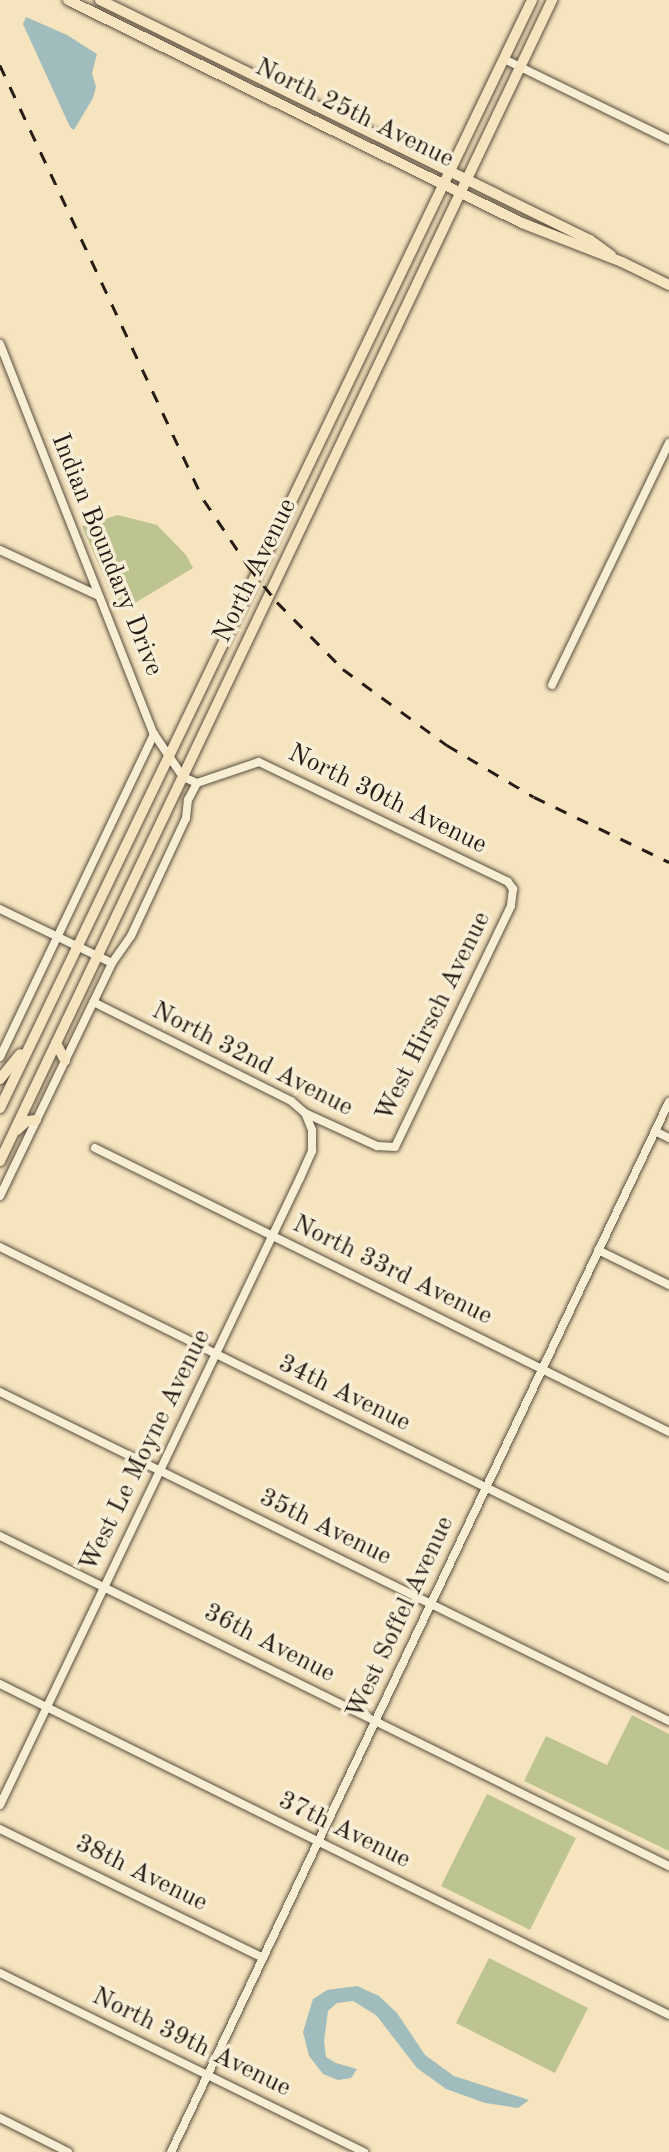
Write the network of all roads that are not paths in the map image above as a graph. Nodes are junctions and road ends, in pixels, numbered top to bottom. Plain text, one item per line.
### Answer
1 (68, 0) edge
2 (100, 0) edge
3 (533, 0) edge
4 (552, 0) edge
5 (504, 60) junction
6 (520, 67) junction
7 (669, 139) edge
8 (451, 171) junction
9 (467, 180) junction
10 (444, 185) junction
11 (461, 193) junction
12 (622, 262) junction
13 (669, 285) edge
14 (390, 296) junction
15 (408, 305) junction
16 (0, 344) edge
17 (357, 365) junction
18 (376, 374) junction
19 (669, 443) edge
20 (0, 550) edge
21 (97, 596) junction
22 (552, 685) dead end
23 (155, 734) junction
24 (170, 757) junction
25 (183, 776) junction
26 (197, 783) junction
27 (511, 906) joint
28 (0, 909) edge
29 (57, 936) junction
30 (78, 946) junction
31 (98, 956) junction
32 (112, 963) junction
33 (93, 1002) junction
34 (38, 1029) junction
35 (56, 1043) junction
36 (0, 1057) edge
37 (65, 1061) junction
38 (0, 1079) edge
39 (669, 1102) edge
40 (0, 1108) edge
41 (305, 1113) junction
42 (40, 1122) junction
43 (655, 1131) junction
44 (13, 1134) junction
45 (669, 1138) edge
46 (395, 1147) joint
47 (95, 1148) dead end
48 (0, 1161) edge
49 (0, 1196) edge
50 (273, 1235) junction
51 (0, 1247) edge
52 (598, 1250) junction
53 (669, 1285) edge
54 (216, 1354) junction
55 (541, 1370) junction
56 (0, 1392) edge
57 (669, 1432) edge
58 (160, 1471) junction
59 (486, 1488) junction
60 (0, 1536) edge
61 (669, 1578) edge
62 (105, 1586) junction
63 (431, 1604) junction
64 (0, 1684) edge
65 (47, 1707) junction
66 (376, 1721) junction
67 (669, 1721) edge
68 (0, 1805) edge
69 (0, 1829) edge
70 (318, 1842) junction
71 (669, 1866) edge
72 (263, 1958) junction
73 (0, 1973) edge
74 (669, 2015) edge
75 (208, 2075) junction
76 (0, 2119) edge
77 (68, 2152) edge
78 (171, 2152) edge
79 (364, 2152) edge

1 - 10 main road, North 25th Avenue
2 - 8 main road, North 25th Avenue
3 - 5 main road, North Avenue
4 - 6 main road, North Avenue
5 - 6 street
5 - 8 main road, North Avenue
6 - 7 street
6 - 9 main road, North Avenue
8 - 9 main road, North 25th Avenue
8 - 10 main road, North Avenue
9 - 11 main road, North Avenue
9 - 12 main road, North 25th Avenue
10 - 11 main road, North 25th Avenue
10 - 14 main road, North Avenue
11 - 12 main road, North 25th Avenue
11 - 15 main road, North Avenue
12 - 13 main road, North 25th Avenue
14 - 15 main road
14 - 17 main road, North Avenue
15 - 18 main road, North Avenue
16 - 21 street, Indian Boundary Drive
17 - 18 main road
17 - 24 main road, North Avenue
18 - 25 main road, North Avenue
19 - 22 street
20 - 21 street
21 - 23 street, Indian Boundary Drive
23 - 24 street, Indian Boundary Drive
23 - 29 street
24 - 25 street, Indian Boundary Drive
24 - 30 main road, North Avenue
25 - 26 street
25 - 31 main road, North Avenue
26 - 27 street, North 30th Avenue
26 - 32 street
27 - 46 street, West Hirsch Avenue
28 - 29 street
29 - 30 street
29 - 36 street
30 - 31 street
30 - 34 main road, North Avenue
31 - 32 street
31 - 35 main road, North Avenue
32 - 33 street
33 - 37 street
33 - 41 street, North 32nd Avenue
34 - 38 main road
34 - 40 main road, North Avenue
35 - 37 main road
35 - 44 main road, North Avenue
37 - 42 street
39 - 43 street, West Soffel Avenue
41 - 46 street, North 32nd Avenue
41 - 50 street, West Le Moyne Avenue
42 - 44 main road
42 - 49 street
43 - 45 street
43 - 52 street, West Soffel Avenue
44 - 48 main road, North Avenue
47 - 50 street, North 33rd Avenue
50 - 54 street, West Le Moyne Avenue
50 - 55 street, North 33rd Avenue
51 - 54 street, 34th Avenue
52 - 53 street
52 - 55 street, West Soffel Avenue
54 - 58 street, West Le Moyne Avenue
54 - 59 street, 34th Avenue
55 - 57 street, North 33rd Avenue
55 - 59 street, West Soffel Avenue
56 - 58 street, 35th Avenue
58 - 62 street, West Le Moyne Avenue
58 - 63 street, 35th Avenue
59 - 61 street, 34th Avenue
59 - 63 street, West Soffel Avenue
60 - 62 street, 36th Avenue
62 - 65 street, West Le Moyne Avenue
62 - 66 street, 36th Avenue
63 - 66 street, West Soffel Avenue
63 - 67 street, 35th Avenue
64 - 65 street, 37th Avenue
65 - 68 street, West Le Moyne Avenue
65 - 70 street, 37th Avenue
66 - 70 street, West Soffel Avenue
66 - 71 street, 36th Avenue
69 - 72 street, 38th Avenue
70 - 72 street, West Soffel Avenue
70 - 74 street, 37th Avenue
72 - 75 street, West Soffel Avenue
73 - 75 street, North 39th Avenue
75 - 78 street, West Soffel Avenue
75 - 79 street, North 39th Avenue
76 - 77 street

